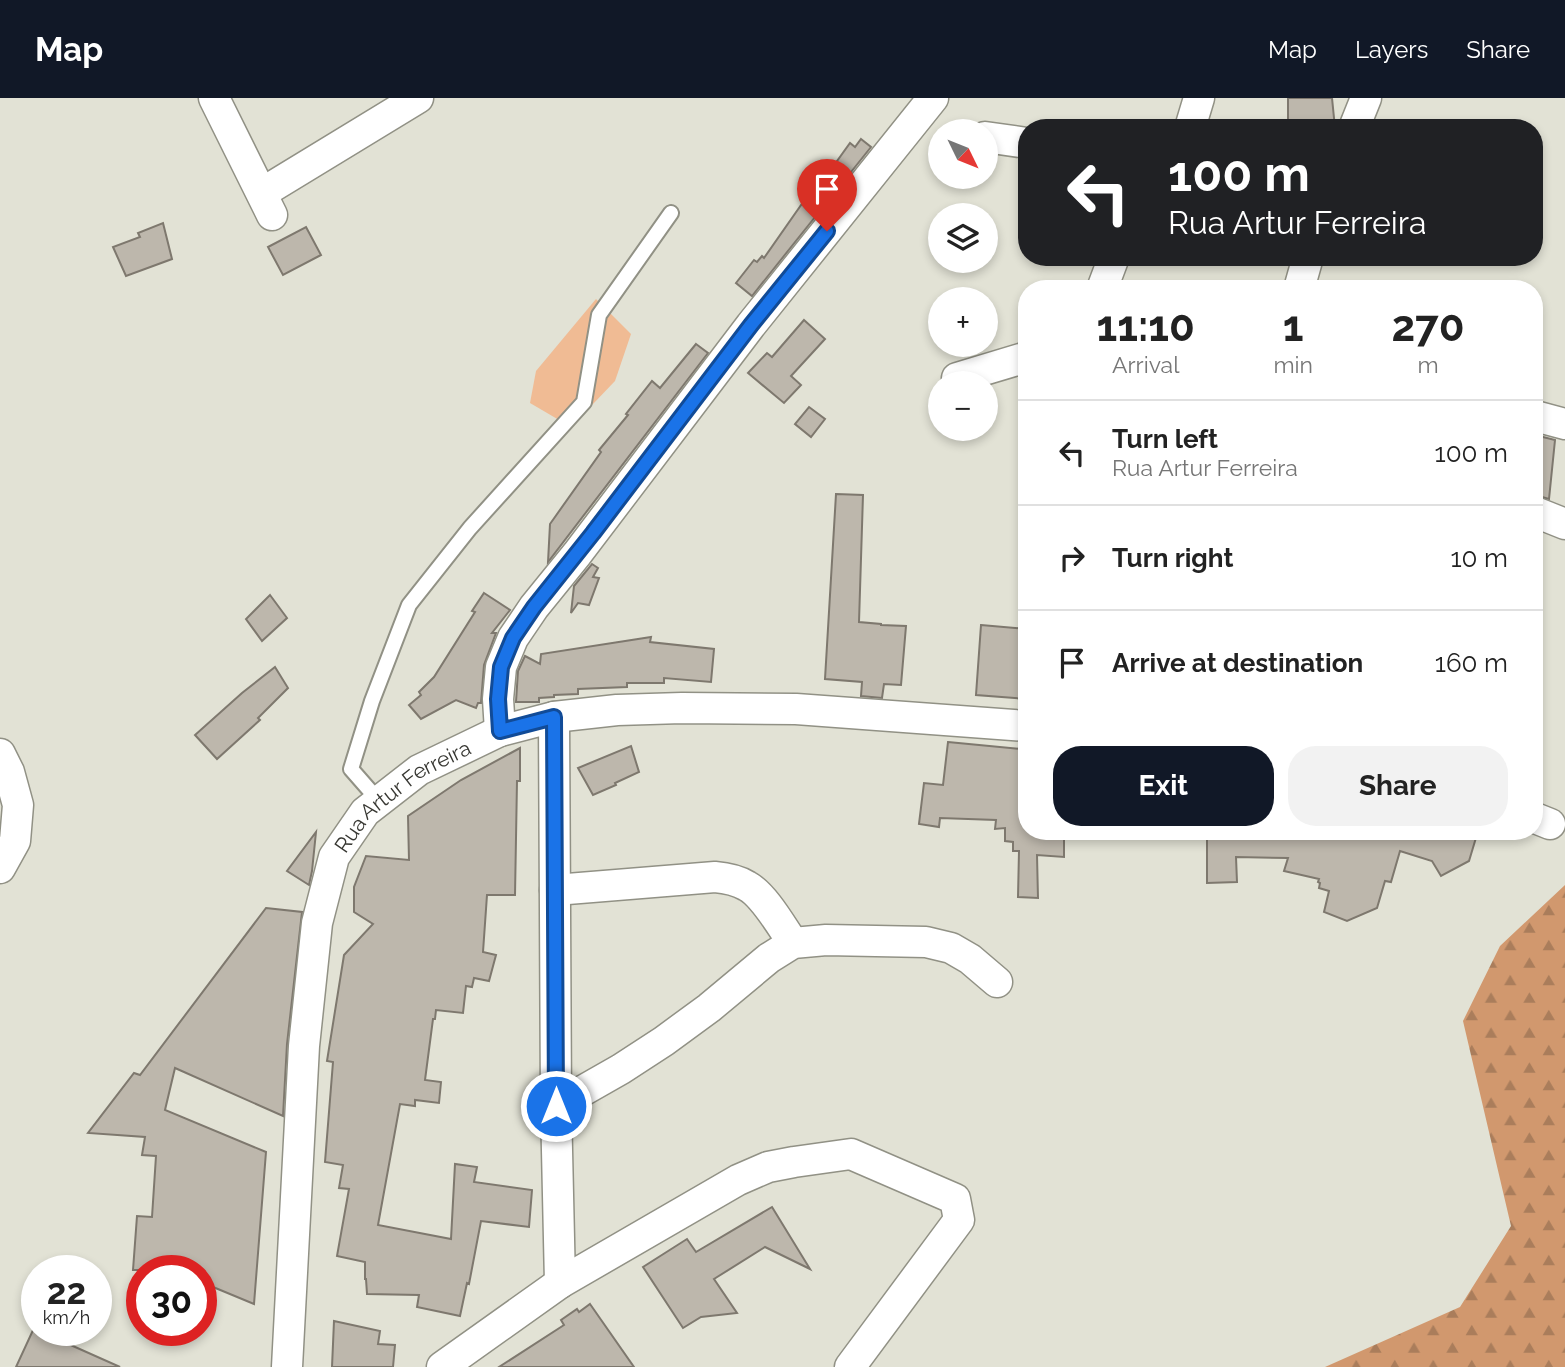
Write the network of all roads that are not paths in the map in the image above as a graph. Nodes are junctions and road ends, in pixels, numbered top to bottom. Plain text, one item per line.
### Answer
1 (214, 98) edge
2 (418, 98) edge
3 (933, 98) edge
4 (1199, 98) edge
5 (1366, 98) edge
6 (1193, 119) edge
7 (1358, 119) edge
8 (909, 129) junction
9 (928, 131) edge
10 (998, 139) edge
11 (1018, 142) edge
12 (671, 213) dead end
13 (1018, 360) edge
14 (982, 371) edge
15 (1543, 418) edge
16 (1565, 424) edge
17 (1543, 515) edge
18 (1565, 524) edge
19 (554, 717) junction
20 (1018, 725) edge
21 (500, 731) junction
22 (0, 754) edge
23 (379, 801) junction
24 (0, 868) edge
25 (555, 890) junction
26 (793, 943) junction
27 (997, 982) dead end
28 (556, 1106) junction
29 (560, 1283) junction
30 (287, 1367) edge
31 (442, 1367) edge
32 (850, 1367) edge

1 - 2 street
3 - 8 street
4 - 6 street
5 - 7 street
8 - 9 street
8 - 21 street
10 - 11 street
12 - 23 lane
13 - 14 street
15 - 16 street
17 - 18 street
19 - 20 street, Rua Artur Ferreira
19 - 21 street, Rua Artur Ferreira
19 - 25 street
21 - 23 street, Rua Artur Ferreira
22 - 24 street
23 - 30 street, Rua Artur Ferreira
25 - 26 street
25 - 28 street
26 - 27 street
26 - 28 street
28 - 29 street
29 - 31 street
29 - 32 street

